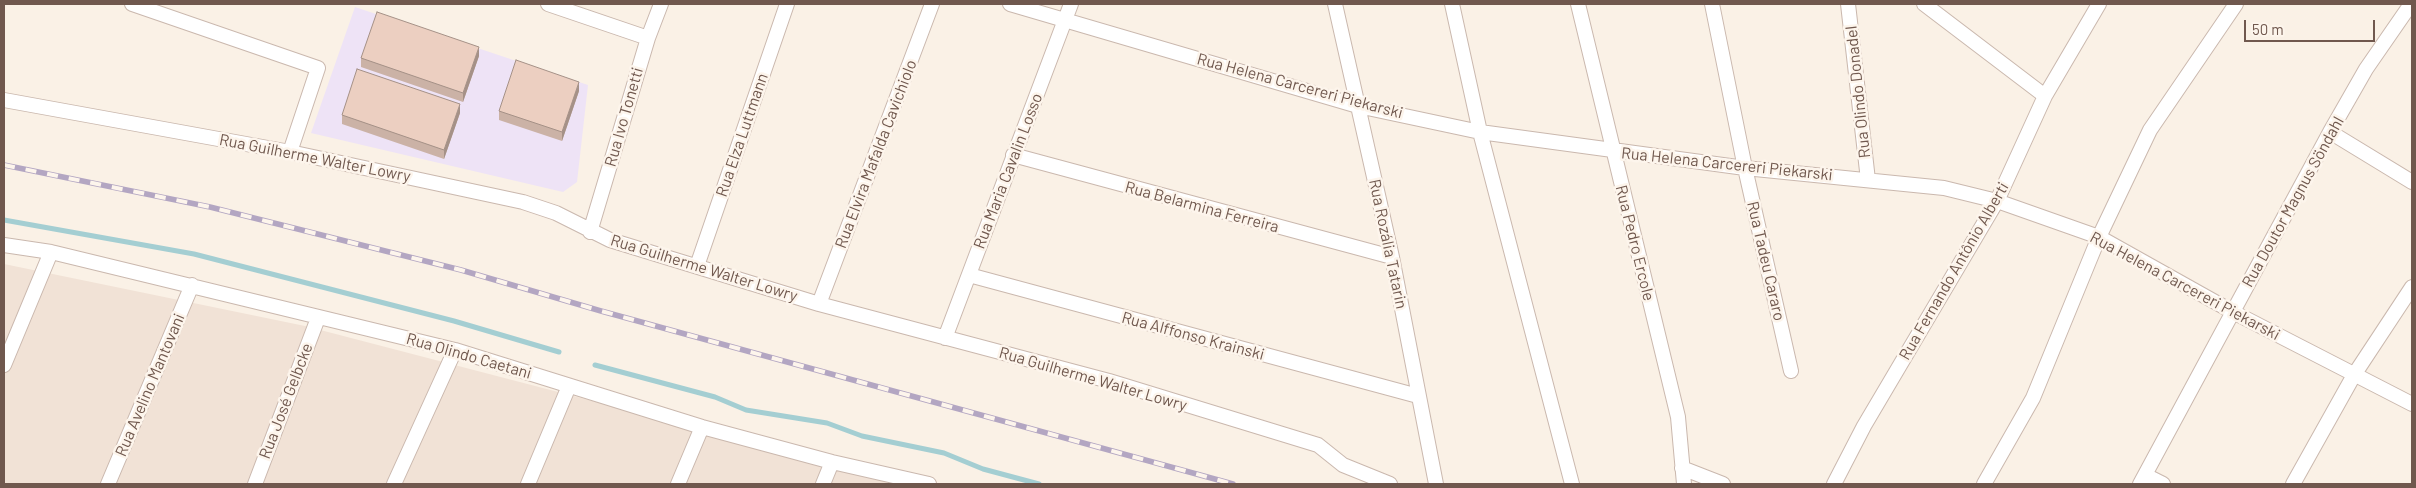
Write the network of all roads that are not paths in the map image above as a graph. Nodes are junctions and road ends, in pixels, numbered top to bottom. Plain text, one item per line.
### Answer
1 (132, 4) edge
2 (548, 4) edge
3 (660, 4) edge
4 (787, 4) edge
5 (932, 4) edge
6 (1010, 4) edge
7 (1071, 4) edge
8 (1334, 4) edge
9 (1452, 4) edge
10 (1578, 4) edge
11 (1712, 4) edge
12 (1848, 4) edge
13 (1924, 4) edge
14 (2099, 4) edge
15 (2236, 4) edge
16 (2411, 4) edge
17 (1065, 19) junction
18 (648, 38) junction
19 (2045, 96) junction
20 (4, 100) edge
21 (1358, 106) junction
22 (1480, 132) junction
23 (2330, 132) junction
24 (290, 152) junction
25 (1613, 152) junction
26 (1013, 155) junction
27 (1745, 168) junction
28 (1868, 180) junction
29 (2412, 182) edge
30 (1997, 201) junction
31 (590, 232) junction
32 (2099, 237) junction
33 (4, 245) edge
34 (51, 252) junction
35 (1392, 257) junction
36 (697, 266) junction
37 (969, 275) junction
38 (192, 285) junction
39 (2412, 287) edge
40 (819, 304) junction
41 (2233, 312) junction
42 (318, 318) junction
43 (945, 338) junction
44 (455, 350) junction
45 (4, 364) edge
46 (1791, 371) dead end
47 (2354, 375) junction
48 (569, 386) junction
49 (1418, 396) junction
50 (2412, 404) edge
51 (702, 427) junction
52 (832, 462) junction
53 (1682, 468) junction
54 (2142, 479) edge
55 (108, 484) edge
56 (255, 484) edge
57 (394, 484) edge
58 (528, 484) edge
59 (678, 484) edge
60 (822, 484) edge
61 (929, 484) edge
62 (1390, 484) edge
63 (1436, 484) edge
64 (1572, 484) edge
65 (1684, 484) edge
66 (1723, 484) edge
67 (1834, 484) edge
68 (1984, 484) edge
69 (2163, 484) edge
70 (2293, 484) edge

1 - 24 street
2 - 18 street
3 - 18 street, Rua Ivo Tonetti
4 - 36 street, Rua Elza Luttmann
5 - 40 street, Rua Elvira Mafalda Cavichiolo
6 - 17 street, Rua Helena Carcereri Piekarski
7 - 17 street, Rua Maria Cavalin Losso
8 - 21 street, Rua Rozália Tatarin
9 - 22 street
10 - 25 street, Rua Pedro Ercole
11 - 27 street, Rua Tadeu Cararo
12 - 28 street, Rua Olindo Donadel
13 - 19 street
14 - 19 street, Rua Fernando Antônio Alberti
15 - 32 street
16 - 23 street, Rua Doutor Magnus Söndahl
17 - 21 street, Rua Helena Carcereri Piekarski
17 - 26 street, Rua Maria Cavalin Losso
18 - 31 street, Rua Ivo Tonetti
19 - 30 street, Rua Fernando Antônio Alberti
20 - 24 street, Rua Guilherme Walter Lowry
21 - 22 street, Rua Helena Carcereri Piekarski
21 - 35 street, Rua Rozália Tatarin
22 - 25 street, Rua Helena Carcereri Piekarski
22 - 64 street
23 - 29 street
23 - 41 street, Rua Doutor Magnus Söndahl
24 - 31 street, Rua Guilherme Walter Lowry
25 - 27 street, Rua Helena Carcereri Piekarski
25 - 53 street, Rua Pedro Ercole
26 - 35 street, Rua Belarmina Ferreira
26 - 37 street, Rua Maria Cavalin Losso
27 - 28 street, Rua Helena Carcereri Piekarski
27 - 46 street, Rua Tadeu Cararo
28 - 30 street, Rua Helena Carcereri Piekarski
30 - 32 street, Rua Helena Carcereri Piekarski
30 - 67 street, Rua Fernando Antônio Alberti
31 - 36 street, Rua Guilherme Walter Lowry
32 - 41 street, Rua Helena Carcereri Piekarski
32 - 68 street
33 - 34 street, Rua Olindo Caetani
34 - 38 street, Rua Olindo Caetani
34 - 45 street
35 - 49 street, Rua Rozália Tatarin
36 - 40 street, Rua Guilherme Walter Lowry
37 - 43 street, Rua Maria Cavalin Losso
37 - 49 street, Rua Alffonso Krainski
38 - 42 street, Rua Olindo Caetani
38 - 55 street, Rua Avelino Mantovani
39 - 47 street
40 - 43 street, Rua Guilherme Walter Lowry
41 - 47 street, Rua Helena Carcereri Piekarski
41 - 54 street, Rua Doutor Magnus Söndahl
42 - 44 street, Rua Olindo Caetani
42 - 56 street, Rua José Gelbcke
43 - 62 street, Rua Guilherme Walter Lowry
44 - 48 street, Rua Olindo Caetani
44 - 57 street
47 - 50 street, Rua Helena Carcereri Piekarski
47 - 70 street
48 - 51 street, Rua Olindo Caetani
48 - 58 street
49 - 63 street, Rua Rozália Tatarin
51 - 52 street, Rua Olindo Caetani
51 - 59 street
52 - 60 street
52 - 61 street, Rua Olindo Caetani
53 - 65 street, Rua Pedro Ercole
53 - 66 street
54 - 69 street

